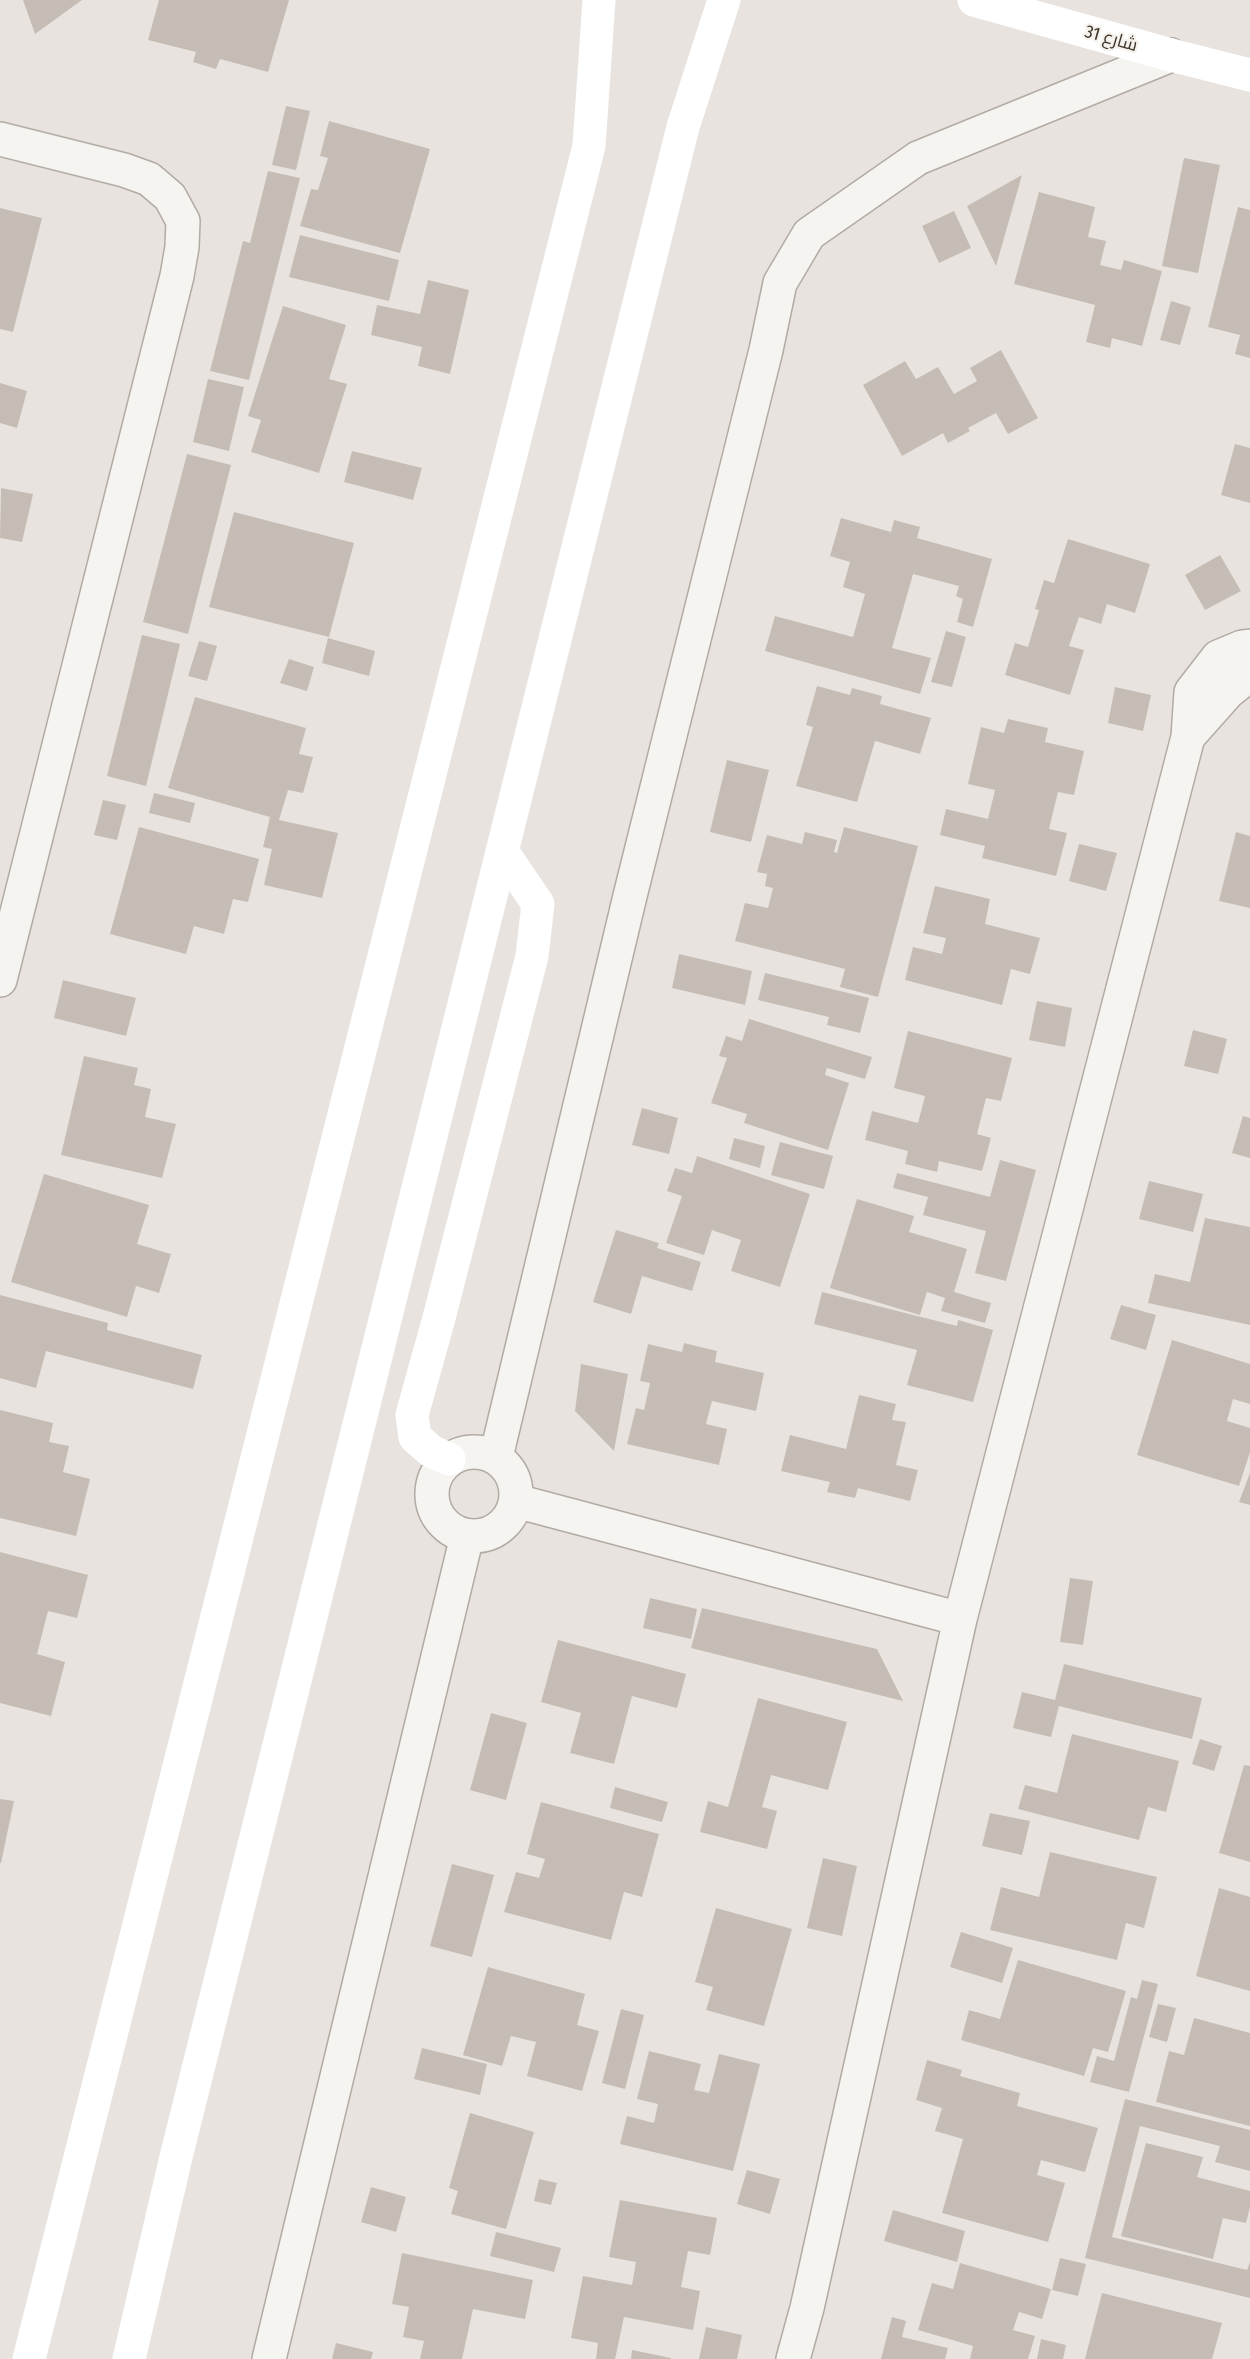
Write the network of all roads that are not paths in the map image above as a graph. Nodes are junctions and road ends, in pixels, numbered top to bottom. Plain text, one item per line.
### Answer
1 (599, 0) edge
2 (724, 0) edge
3 (974, 0) edge
4 (1171, 55) junction
5 (1250, 75) edge
6 (0, 139) edge
7 (1250, 646) edge
8 (1250, 678) edge
9 (1188, 737) junction
10 (502, 851) junction
11 (0, 980) edge
12 (496, 1457) junction
13 (448, 1459) junction
14 (516, 1500) junction
15 (467, 1536) junction
16 (960, 1619) junction
17 (29, 2359) edge
18 (129, 2359) edge
19 (269, 2359) edge
20 (793, 2359) edge

1 - 17 main road
2 - 10 main road
3 - 4 main road, شارع 31
4 - 5 main road, شارع 31
4 - 12 street
6 - 11 street
7 - 9 street
8 - 9 street
9 - 16 street
10 - 13 main road
10 - 18 main road
12 - 13 street
12 - 14 street
13 - 15 street
14 - 15 street
14 - 16 street
15 - 19 street
16 - 20 street

